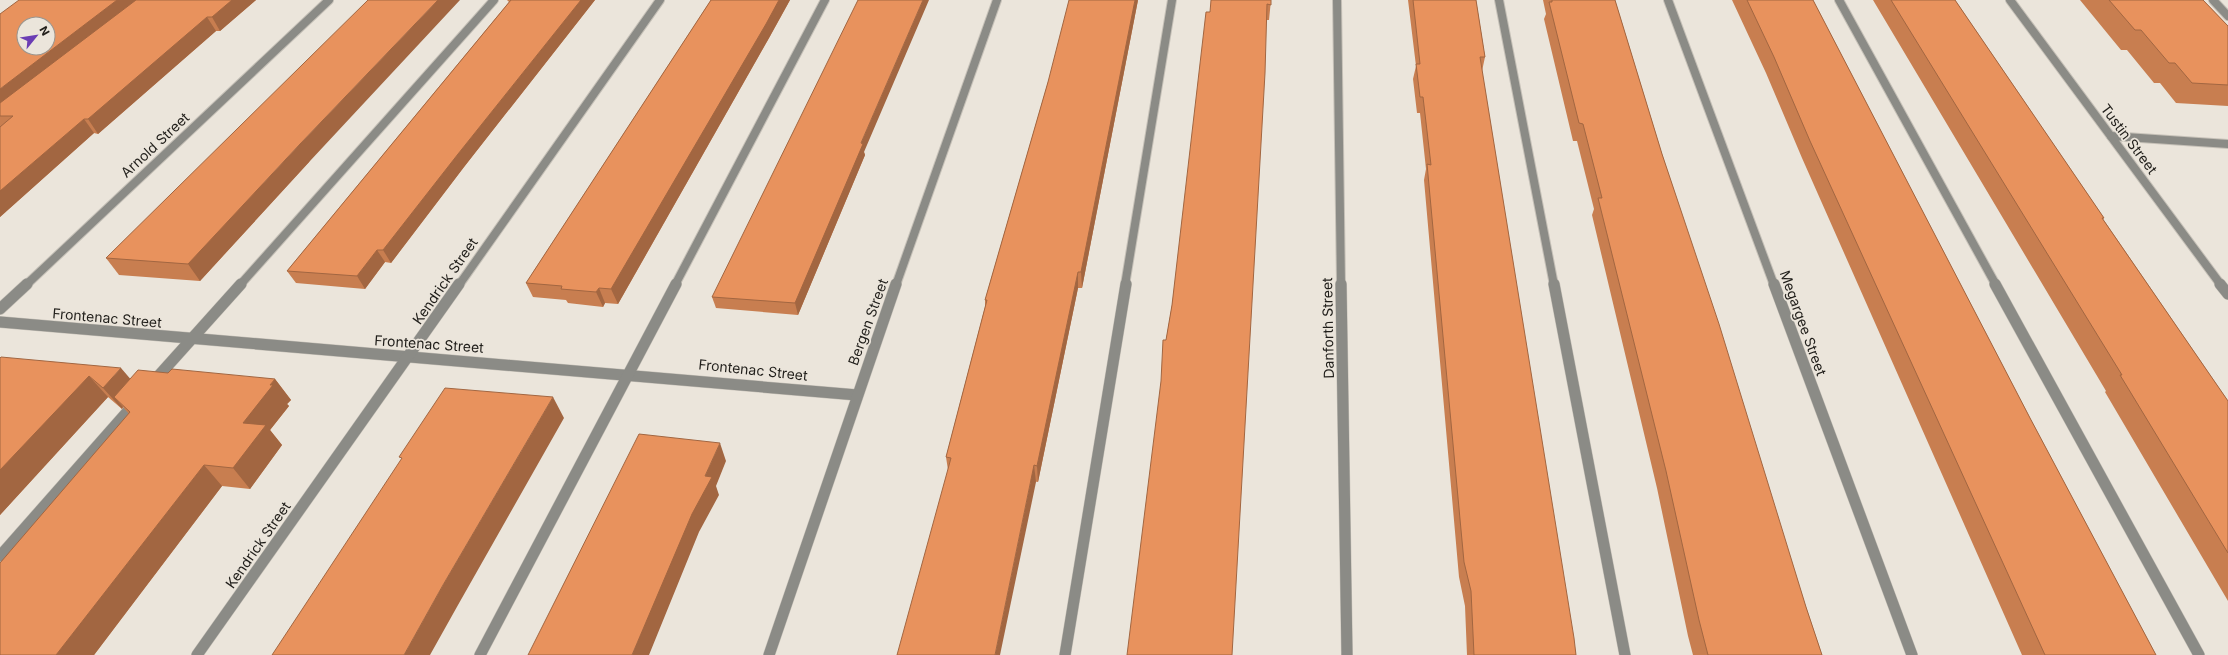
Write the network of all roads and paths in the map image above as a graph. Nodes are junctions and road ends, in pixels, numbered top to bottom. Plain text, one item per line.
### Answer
1 (329, 0) edge
2 (494, 0) edge
3 (660, 0) edge
4 (825, 0) edge
5 (997, 0) edge
6 (1172, 0) edge
7 (1337, 0) edge
8 (1499, 0) edge
9 (1668, 0) edge
10 (1839, 0) edge
11 (2010, 0) edge
12 (2213, 0) edge
13 (2228, 16) edge
14 (2111, 136) junction
15 (2228, 144) edge
16 (2228, 294) edge
17 (0, 309) edge
18 (0, 322) edge
19 (191, 339) junction
20 (409, 357) junction
21 (629, 372) junction
22 (857, 395) junction
23 (0, 556) edge
24 (197, 655) edge
25 (480, 655) edge
26 (769, 655) edge
27 (1065, 655) edge
28 (1347, 655) edge
29 (1625, 655) edge
30 (1912, 655) edge
31 (2199, 655) edge

1 - 17 street, Arnold Street
2 - 19 street
3 - 20 street, Kendrick Street
4 - 21 street
5 - 22 street, Bergen Street
6 - 27 street
7 - 28 street, Danforth Street
8 - 29 street
9 - 30 street, Megargee Street
10 - 31 street
11 - 14 street, Tustin Street
12 - 13 street
14 - 15 street
14 - 16 street, Tustin Street
18 - 19 street, Frontenac Street
19 - 20 street, Frontenac Street
19 - 23 street
20 - 21 street, Frontenac Street
20 - 24 street, Kendrick Street
21 - 22 street, Frontenac Street
21 - 25 street
22 - 26 street, Bergen Street

